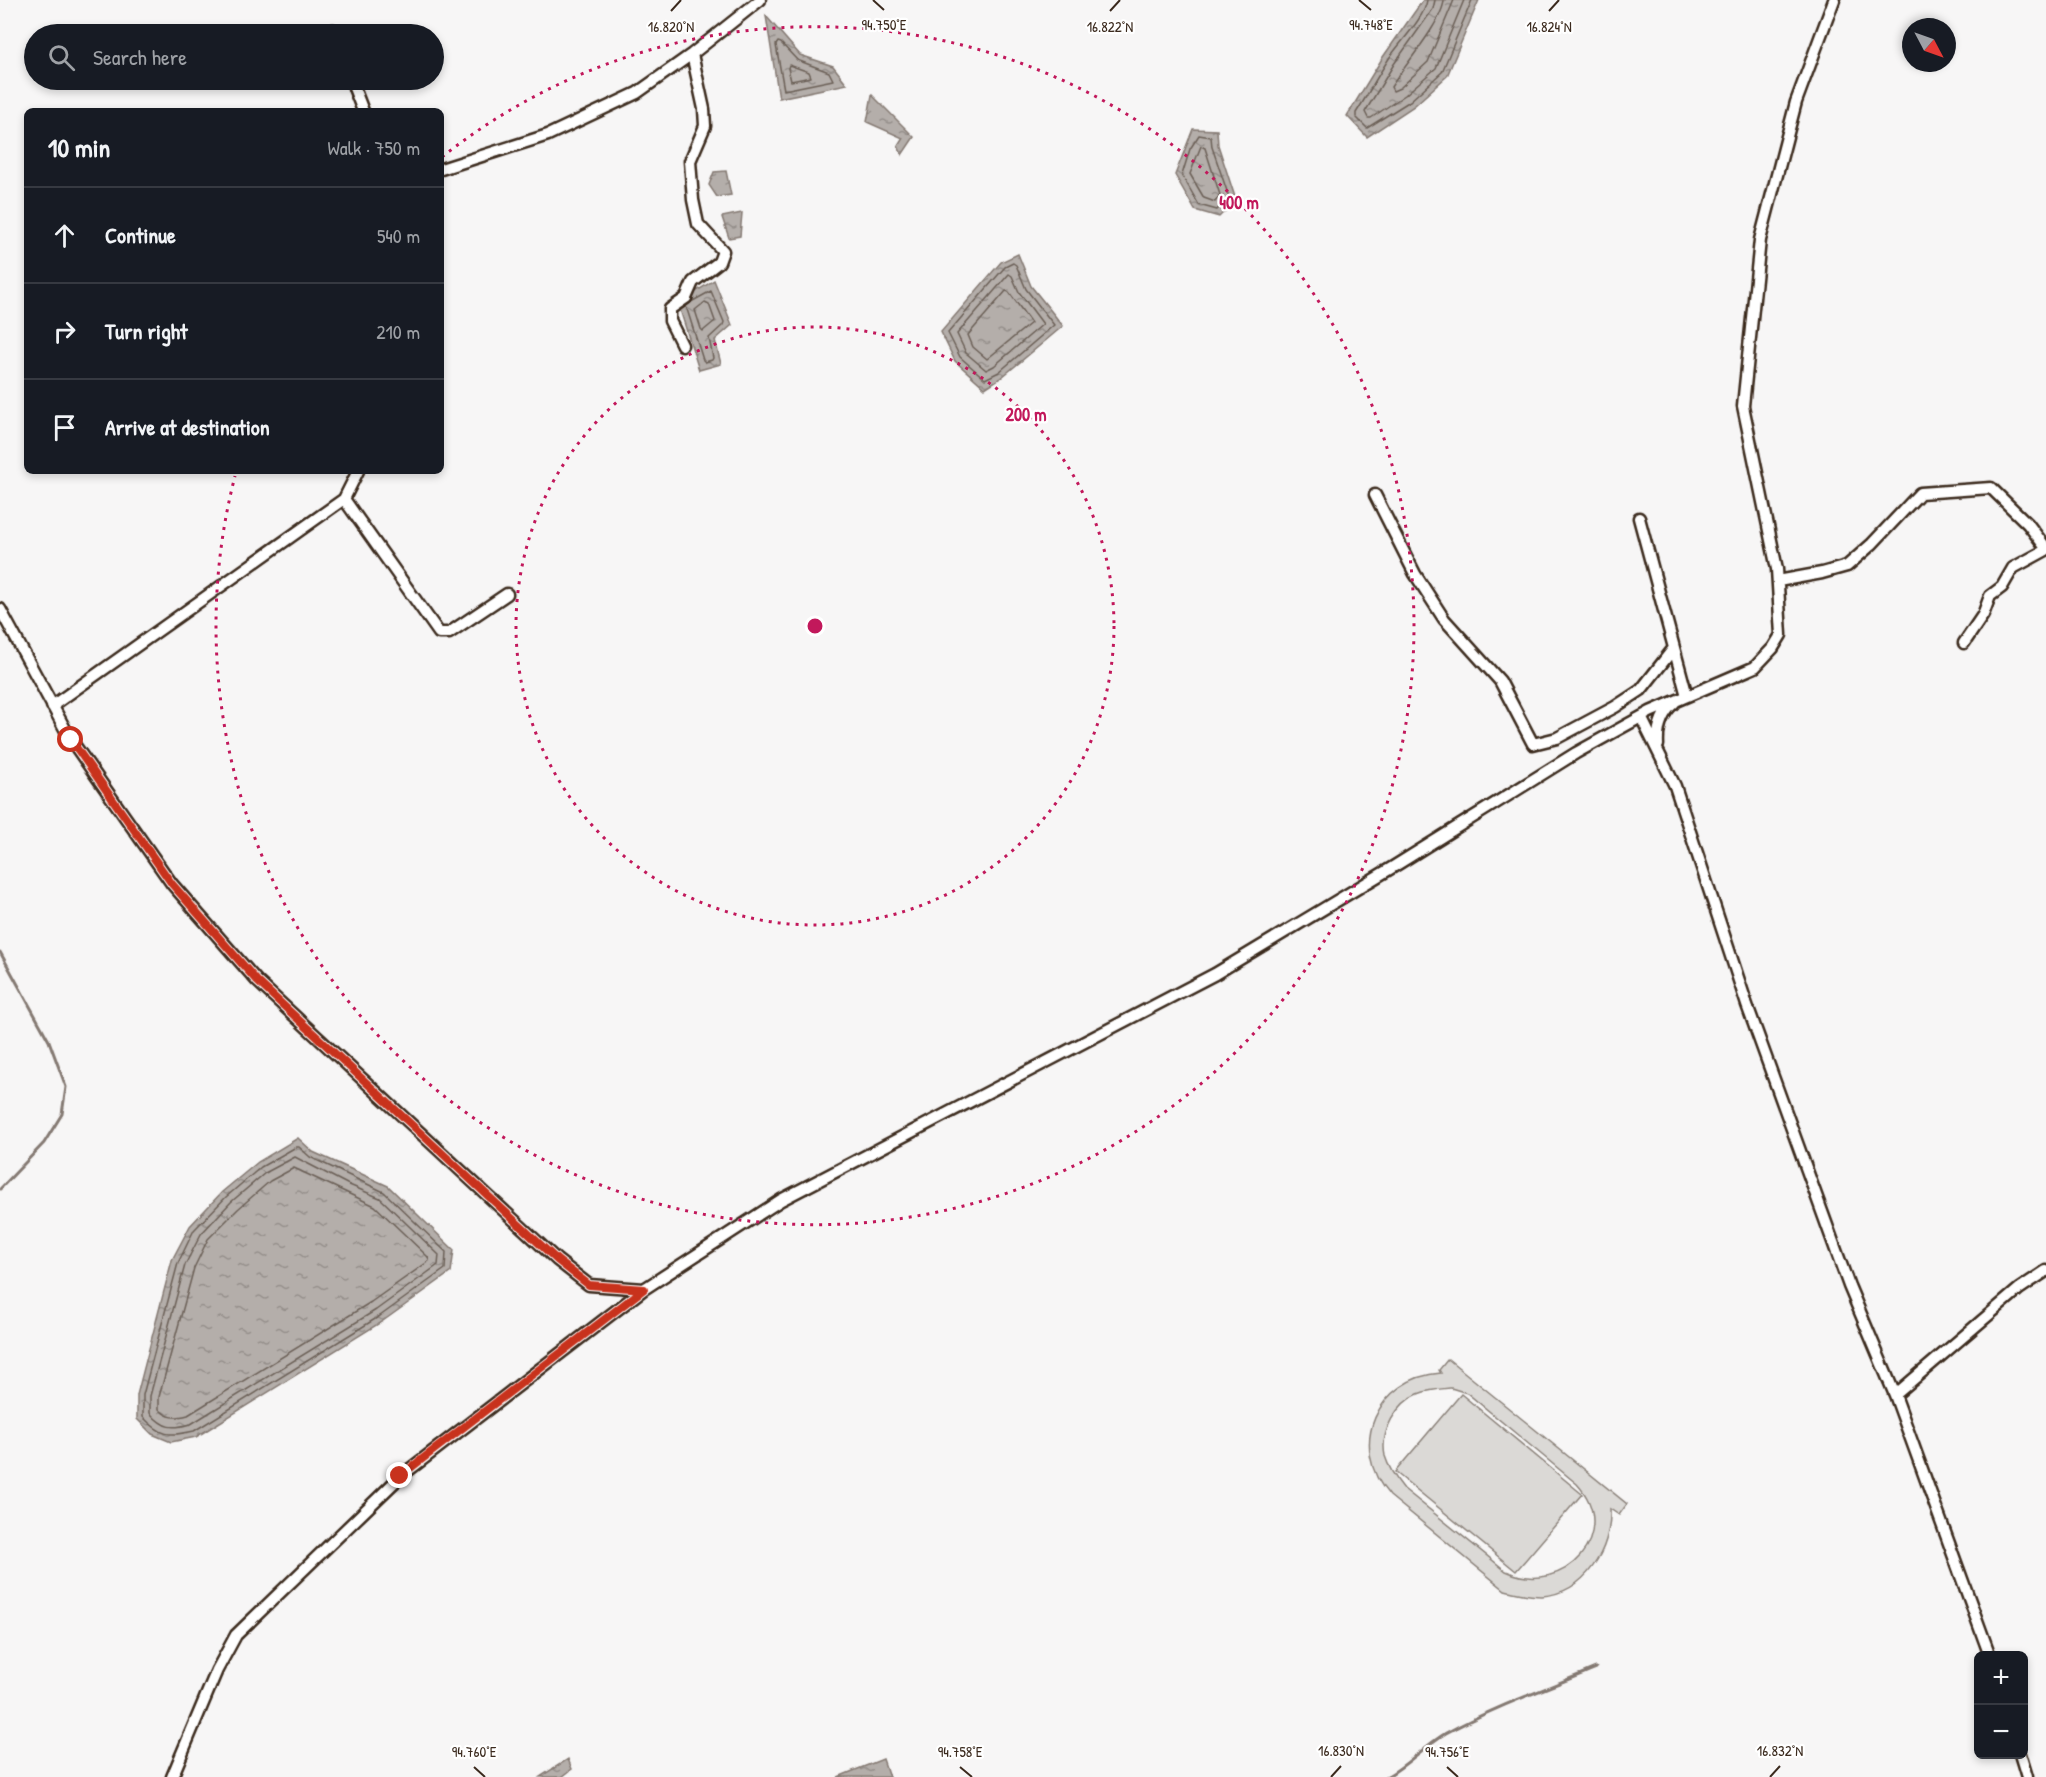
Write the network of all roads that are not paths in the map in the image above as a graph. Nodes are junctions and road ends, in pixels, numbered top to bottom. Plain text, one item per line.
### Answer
1 (760, 0) edge
2 (1834, 0) edge
3 (692, 54) junction
4 (355, 90) edge
5 (362, 108) edge
6 (444, 168) edge
7 (682, 345) dead end
8 (356, 474) edge
9 (1375, 495) dead end
10 (344, 499) junction
11 (1638, 518) dead end
12 (2046, 549) edge
13 (1778, 581) junction
14 (507, 594) dead end
15 (0, 609) edge
16 (1964, 643) dead end
17 (1674, 648) junction
18 (1683, 698) junction
19 (52, 706) junction
20 (1641, 717) junction
21 (1660, 757) junction
22 (2046, 1271) edge
23 (644, 1289) junction
24 (1895, 1395) junction
25 (1988, 1651) edge
26 (2021, 1759) edge
27 (172, 1777) edge
28 (2026, 1777) edge

1 - 3 street
2 - 13 street
3 - 6 street
3 - 7 street
4 - 5 street
8 - 10 street
9 - 17 street
10 - 14 street
10 - 19 street
11 - 17 street
12 - 13 street
12 - 16 street
13 - 18 street
15 - 19 street
17 - 18 street
18 - 20 street
18 - 21 street
19 - 23 street
20 - 21 street
20 - 23 street
21 - 24 street
22 - 24 street
23 - 27 street
24 - 25 street
26 - 28 street

